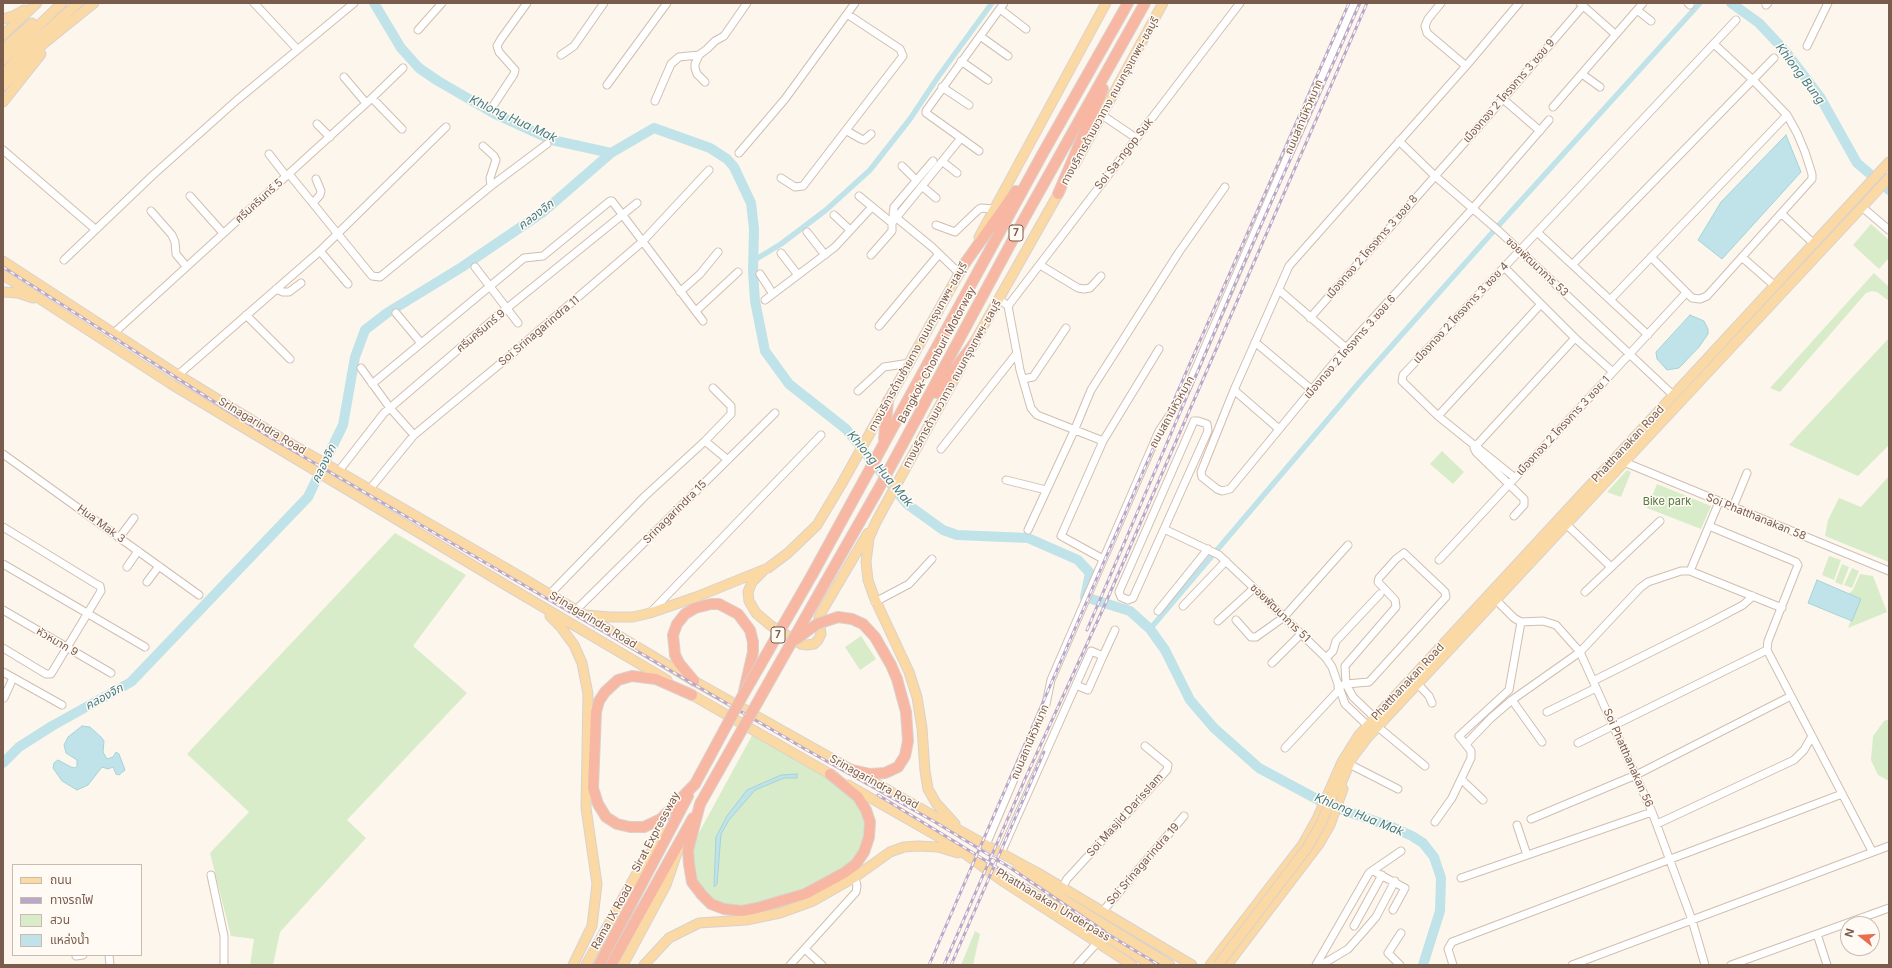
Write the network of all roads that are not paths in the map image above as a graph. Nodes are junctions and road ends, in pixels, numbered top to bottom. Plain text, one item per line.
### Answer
1 (34, 3) edge
2 (37, 3) edge
3 (55, 3) edge
4 (62, 3) edge
5 (78, 3) edge
6 (94, 3) edge
7 (254, 3) edge
8 (354, 3) edge
9 (442, 3) edge
10 (527, 3) edge
11 (604, 3) edge
12 (667, 3) edge
13 (748, 3) edge
14 (855, 3) edge
15 (1106, 3) edge
16 (1120, 3) edge
17 (1128, 3) edge
18 (1145, 3) edge
19 (1163, 3) edge
20 (1240, 3) edge
21 (1354, 3) edge
22 (1441, 3) edge
23 (1519, 3) edge
24 (1643, 3) edge
25 (1828, 3) edge
26 (1581, 4) edge
27 (1002, 6) edge
28 (1637, 10) junction
29 (847, 14) junction
30 (3, 19) edge
31 (1736, 20) dead end
32 (1651, 21) dead end
33 (71, 22) junction
34 (1026, 29) dead end
35 (418, 30) dead end
36 (1111, 34) junction
37 (1615, 34) junction
38 (3, 35) edge
39 (980, 36) junction
40 (1124, 42) junction
41 (1714, 44) junction
42 (25, 45) junction
43 (1807, 46) dead end
44 (3, 49) edge
45 (297, 50) junction
46 (560, 55) dead end
47 (699, 55) junction
48 (1008, 56) dead end
49 (1774, 58) dead end
50 (3, 60) edge
51 (961, 61) junction
52 (1466, 66) junction
53 (403, 68) dead end
54 (3, 74) edge
55 (1582, 74) junction
56 (344, 77) dead end
57 (988, 80) dead end
58 (1753, 80) junction
59 (705, 82) dead end
60 (3, 86) edge
61 (607, 86) dead end
62 (942, 86) junction
63 (1600, 87) dead end
64 (1504, 99) junction
65 (369, 101) junction
66 (655, 101) dead end
67 (3, 102) edge
68 (969, 105) dead end
69 (493, 106) dead end
70 (1553, 107) dead end
71 (1102, 115) junction
72 (1787, 115) junction
73 (1549, 120) dead end
74 (317, 124) dead end
75 (446, 127) dead end
76 (402, 129) dead end
77 (847, 131) junction
78 (1540, 131) junction
79 (871, 134) dead end
80 (330, 137) junction
81 (961, 138) junction
82 (1136, 138) junction
83 (1399, 141) junction
84 (547, 144) dead end
85 (483, 146) dead end
86 (3, 150) edge
87 (979, 151) dead end
88 (739, 153) dead end
89 (1043, 153) junction
90 (268, 154) dead end
91 (933, 161) dead end
92 (943, 162) junction
93 (1889, 162) edge
94 (902, 166) dead end
95 (709, 170) dead end
96 (957, 173) dead end
97 (288, 175) junction
98 (1435, 176) junction
99 (781, 178) dead end
100 (316, 179) dead end
101 (1888, 179) edge
102 (916, 180) junction
103 (491, 186) junction
104 (922, 186) junction
105 (1225, 187) dead end
106 (1058, 194) junction
107 (190, 196) dead end
108 (859, 196) dead end
109 (936, 198) dead end
110 (313, 203) junction
111 (637, 203) dead end
112 (1862, 207) junction
113 (871, 208) junction
114 (1473, 208) junction
115 (994, 209) junction
116 (151, 211) dead end
117 (1782, 214) junction
118 (834, 215) dead end
119 (623, 216) junction
120 (894, 221) junction
121 (936, 225) dead end
122 (95, 229) junction
123 (850, 230) junction
124 (1889, 230) edge
125 (807, 232) dead end
126 (1537, 232) junction
127 (223, 233) junction
128 (338, 233) junction
129 (642, 242) junction
130 (1814, 244) junction
131 (1519, 250) junction
132 (320, 251) junction
133 (718, 252) dead end
134 (781, 253) dead end
135 (939, 254) junction
136 (825, 255) junction
137 (871, 255) dead end
138 (1651, 257) junction
139 (1743, 258) junction
140 (64, 260) dead end
141 (3, 261) edge
142 (1574, 264) junction
143 (1795, 264) junction
144 (1040, 265) junction
145 (186, 266) junction
146 (475, 267) dead end
147 (1504, 267) junction
148 (961, 270) junction
149 (1802, 271) junction
150 (738, 272) dead end
151 (760, 274) dead end
152 (3, 275) edge
153 (798, 275) junction
154 (1101, 276) dead end
155 (301, 283) dead end
156 (348, 284) dead end
157 (490, 286) junction
158 (1775, 286) junction
159 (276, 289) junction
160 (1279, 290) junction
161 (3, 292) edge
162 (680, 292) junction
163 (1686, 293) junction
164 (773, 294) junction
165 (26, 296) junction
166 (3, 298) edge
167 (999, 299) junction
168 (1611, 299) junction
169 (765, 300) dead end
170 (47, 303) junction
171 (1541, 304) junction
172 (1008, 306) junction
173 (507, 309) junction
174 (696, 312) junction
175 (396, 313) dead end
176 (246, 315) junction
177 (1310, 318) junction
178 (703, 321) dead end
179 (518, 323) dead end
180 (879, 326) dead end
181 (1066, 328) dead end
182 (114, 333) junction
183 (1648, 335) junction
184 (1575, 338) junction
185 (975, 342) junction
186 (1255, 342) junction
187 (420, 343) junction
188 (1346, 348) junction
189 (1159, 349) dead end
190 (1017, 353) junction
191 (1630, 354) junction
192 (290, 359) dead end
193 (910, 362) junction
194 (362, 368) dead end
195 (1613, 372) junction
196 (178, 375) junction
197 (1023, 379) junction
198 (372, 384) junction
199 (713, 388) dead end
200 (1234, 390) junction
201 (1312, 390) junction
202 (858, 392) dead end
203 (1674, 395) junction
204 (1683, 399) junction
205 (888, 401) junction
206 (390, 408) junction
207 (775, 413) dead end
208 (1438, 416) junction
209 (912, 427) junction
210 (1279, 429) junction
211 (1074, 431) junction
212 (414, 435) junction
213 (820, 435) dead end
214 (706, 441) junction
215 (1103, 441) junction
216 (883, 445) junction
217 (1476, 445) junction
218 (941, 449) dead end
219 (3, 454) edge
220 (1621, 459) junction
221 (728, 460) junction
222 (338, 472) junction
223 (1747, 473) dead end
224 (1515, 478) junction
225 (1006, 480) dead end
226 (1509, 484) junction
227 (369, 490) junction
228 (1046, 490) junction
229 (1719, 502) junction
230 (1733, 507) junction
231 (1514, 516) dead end
232 (134, 518) dead end
233 (1660, 521) dead end
234 (876, 522) junction
235 (1566, 524) junction
236 (1709, 526) junction
237 (3, 527) edge
238 (1164, 529) junction
239 (1028, 530) dead end
240 (120, 538) junction
241 (1348, 545) dead end
242 (1209, 550) junction
243 (138, 551) junction
244 (932, 559) dead end
245 (1103, 559) junction
246 (1439, 560) dead end
247 (1226, 561) junction
248 (3, 564) edge
249 (159, 566) junction
250 (128, 567) dead end
251 (1611, 567) junction
252 (768, 568) junction
253 (1690, 571) junction
254 (1889, 571) edge
255 (146, 582) dead end
256 (1254, 588) junction
257 (1585, 592) dead end
258 (550, 594) junction
259 (1380, 594) dead end
260 (199, 595) dead end
261 (523, 595) junction
262 (1753, 596) junction
263 (1496, 600) junction
264 (875, 602) junction
265 (1183, 606) dead end
266 (1782, 608) junction
267 (3, 610) edge
268 (1158, 611) dead end
269 (580, 612) junction
270 (88, 613) junction
271 (650, 613) junction
272 (1284, 617) junction
273 (1236, 620) dead end
274 (1218, 621) dead end
275 (1521, 622) junction
276 (1115, 630) dead end
277 (1301, 634) junction
278 (792, 642) junction
279 (146, 647) dead end
280 (3, 648) edge
281 (66, 648) junction
282 (1767, 650) junction
283 (1580, 652) junction
284 (1103, 656) junction
285 (1326, 658) junction
286 (1272, 663) dead end
287 (3, 672) edge
288 (111, 673) dead end
289 (13, 678) junction
290 (694, 681) junction
291 (1593, 681) junction
292 (1346, 684) junction
293 (1418, 684) junction
294 (1076, 685) junction
295 (1596, 688) junction
296 (1339, 689) junction
297 (692, 695) junction
298 (744, 695) junction
299 (1790, 696) junction
300 (4, 698) dead end
301 (1512, 700) junction
302 (1432, 702) dead end
303 (62, 705) dead end
304 (735, 710) joint
305 (1547, 712) dead end
306 (1377, 722) junction
307 (1614, 725) junction
308 (1368, 726) junction
309 (1812, 736) junction
310 (1468, 742) dead end
311 (1542, 742) dead end
312 (1578, 744) dead end
313 (1145, 746) dead end
314 (1285, 748) dead end
315 (1353, 766) junction
316 (1425, 766) dead end
317 (852, 770) junction
318 (830, 774) junction
319 (1636, 775) junction
320 (1461, 779) junction
321 (695, 784) junction
322 (1398, 789) dead end
323 (1842, 794) junction
324 (1334, 796) junction
325 (1483, 800) dead end
326 (700, 804) junction
327 (680, 811) junction
328 (1652, 812) junction
329 (1184, 816) dead end
330 (1531, 819) dead end
331 (1435, 822) dead end
332 (1656, 824) junction
333 (1517, 825) dead end
334 (685, 832) junction
335 (975, 839) junction
336 (953, 845) junction
337 (986, 845) junction
338 (1889, 846) edge
339 (1401, 851) dead end
340 (1872, 851) junction
341 (1004, 855) junction
342 (1527, 855) junction
343 (966, 856) junction
344 (1670, 860) junction
345 (1373, 871) junction
346 (1382, 875) junction
347 (211, 876) dead end
348 (854, 877) junction
349 (1461, 878) dead end
350 (1395, 881) junction
351 (1062, 888) junction
352 (1889, 908) edge
353 (1393, 910) dead end
354 (1102, 911) junction
355 (1342, 920) junction
356 (1692, 920) junction
357 (1354, 926) junction
358 (1364, 931) junction
359 (1236, 932) junction
360 (1401, 933) dead end
361 (1817, 934) junction
362 (1247, 938) junction
363 (1097, 943) junction
364 (805, 949) junction
365 (1184, 962) edge
366 (224, 965) edge
367 (573, 965) edge
368 (586, 965) edge
369 (599, 965) edge
370 (611, 965) edge
371 (623, 965) edge
372 (644, 965) edge
373 (790, 965) edge
374 (822, 965) edge
375 (1077, 965) edge
376 (1132, 965) edge
377 (1152, 965) edge
378 (1170, 965) edge
379 (1192, 965) edge
380 (1210, 965) edge
381 (1218, 965) edge
382 (1226, 965) edge
383 (1316, 965) edge
384 (1321, 965) edge
385 (1400, 965) edge
386 (1453, 965) edge
387 (1572, 965) edge
388 (1705, 965) edge
389 (1731, 965) edge
390 (1828, 965) edge

1 - 30 main road
2 - 38 main road
3 - 44 main road
4 - 42 main road
5 - 42 main road
6 - 33 main road
7 - 45 street
8 - 45 street
9 - 35 street
10 - 69 street
11 - 46 street
12 - 61 street
13 - 47 street
14 - 29 street
15 - 115 main road, ทางบริการด้านซ้ายทาง ถนนกรุงเทพฯ-ชลบุรี
16 - 36 highway
17 - 36 highway, Bangkok-Chonburi Motorway / 7
18 - 40 highway, Bangkok-Chonburi Motorway / 7
19 - 71 main road, ทางบริการด้านขวาทาง ถนนกรุงเทพฯ-ชลบุรี
20 - 82 street, Soi Sa-ngop Suk
21 - 245 street, ถนนสถานีหัวหมาก
22 - 52 street
23 - 52 street
24 - 28 street
25 - 43 street
26 - 37 street
26 - 64 street, เมืองทอง 2 โครงการ 3 ซอย 9
27 - 34 street
27 - 39 street
28 - 32 street
28 - 37 street
29 - 77 street
29 - 88 street
31 - 41 street, เมืองทอง 2 โครงการ 3 ซอย 4
33 - 60 main road
33 - 67 main road
36 - 89 highway, Bangkok-Chonburi Motorway / 7
37 - 55 street
39 - 48 street
39 - 51 street
40 - 106 highway
40 - 209 highway, Bangkok-Chonburi Motorway / 7
41 - 58 street
41 - 126 street, เมืองทอง 2 โครงการ 3 ซอย 4
42 - 50 main road
42 - 54 main road
45 - 122 street
47 - 59 street
47 - 66 street
49 - 58 street
51 - 57 street
51 - 62 street
52 - 83 street
53 - 65 street, ศรีนครินทร์ 5
55 - 63 street
55 - 70 street
56 - 65 street
58 - 72 street
58 - 142 street
62 - 68 street
62 - 81 street
64 - 78 street
64 - 98 street, เมืองทอง 2 โครงการ 3 ซอย 9
65 - 76 street
65 - 80 street, ศรีนครินทร์ 5
71 - 82 street
71 - 106 main road, ทางบริการด้านขวาทาง ถนนกรุงเทพฯ-ชลบุรี
72 - 117 street
72 - 138 street
73 - 78 street, เมืองทอง 2 โครงการ 3 ซอย 6
74 - 80 street
75 - 128 street
77 - 79 street
77 - 99 street
78 - 114 street, เมืองทอง 2 โครงการ 3 ซอย 6
80 - 97 street, ศรีนครินทร์ 5
81 - 87 street
81 - 92 street
82 - 144 street, Soi Sa-ngop Suk
83 - 98 street, ซอยพัฒนาการ 53
83 - 160 street
84 - 103 street
85 - 103 street
86 - 122 street
89 - 148 highway
89 - 216 highway, Bangkok-Chonburi Motorway / 7
90 - 97 street
91 - 102 street
92 - 96 street
92 - 104 street
93 - 130 main road, Phatthanakan Road
94 - 102 street
95 - 129 street, Soi Srinagarindra 11
97 - 110 street
97 - 127 street, ศรีนครินทร์ 5
98 - 114 street, ซอยพัฒนาการ 53
98 - 177 street, เมืองทอง 2 โครงการ 3 ซอย 8
100 - 110 street
101 - 112 main road, Phatthanakan Road
102 - 120 street
103 - 128 street
104 - 109 street
104 - 120 street
105 - 211 street
106 - 167 main road, ทางบริการด้านขวาทาง ถนนกรุงเทพฯ-ชลบุรี
107 - 127 street
108 - 113 street
110 - 128 street
111 - 119 street, ศรีนครินทร์ 9
112 - 124 street
112 - 149 main road, Phatthanakan Road
113 - 120 street
113 - 123 street
114 - 131 street, ซอยพัฒนาการ 53
114 - 188 street, เมืองทอง 2 โครงการ 3 ซอย 6
115 - 121 street
115 - 148 main road, ทางบริการด้านซ้ายทาง ถนนกรุงเทพฯ-ชลบุรี
116 - 145 street
117 - 130 street
117 - 139 street
118 - 123 street
119 - 129 street
119 - 157 street
119 - 173 street, ศรีนครินทร์ 9
120 - 135 street
120 - 137 street
122 - 140 street
123 - 136 street
125 - 136 street
126 - 131 street, เมืองทอง 2 โครงการ 3 ซอย 4
126 - 142 street
127 - 145 street, ศรีนครินทร์ 5
128 - 132 street
129 - 162 street
129 - 212 street, Soi Srinagarindra 11
130 - 143 main road, Phatthanakan Road
131 - 147 street, เมืองทอง 2 โครงการ 3 ซอย 4
131 - 191 street, ซอยพัฒนาการ 53
132 - 156 street
132 - 159 street
133 - 162 street
134 - 153 street
135 - 148 street
135 - 180 street
136 - 153 street
138 - 163 street
138 - 168 street
139 - 158 street
139 - 163 street
141 - 182 main road, Srinagarindra Road
142 - 168 street
143 - 149 main road
143 - 158 main road, Phatthanakan Road
144 - 154 street
144 - 172 street, Soi Sa-ngop Suk
145 - 182 street, ศรีนครินทร์ 5
146 - 157 street
147 - 171 street
147 - 208 street, เมืองทอง 2 โครงการ 3 ซอย 4
148 - 193 main road, ทางบริการด้านซ้ายทาง ถนนกรุงเทพฯ-ชลบุรี
149 - 204 main road, Phatthanakan Road
150 - 174 street
151 - 164 street
152 - 170 main road, Srinagarindra Road
153 - 164 street
155 - 159 street
157 - 173 street
157 - 187 street
158 - 203 main road, Phatthanakan Road
159 - 176 street
160 - 177 street
160 - 186 street
161 - 165 main road
162 - 174 street
163 - 183 street, เมืองทอง 2 โครงการ 3 ซอย 1
164 - 169 street
165 - 166 main road
165 - 170 main road
167 - 172 street
167 - 185 main road, ทางบริการด้านขวาทาง ถนนกรุงเทพฯ-ชลบุรี
168 - 183 street
170 - 261 main road, Srinagarindra Road
171 - 184 street
171 - 208 street
172 - 190 street
173 - 179 street
173 - 206 street, ศรีนครินทร์ 9
174 - 178 street
175 - 187 street
176 - 192 street
176 - 196 street
177 - 188 street
181 - 197 street
182 - 196 main road, Srinagarindra Road
183 - 191 street, เมืองทอง 2 โครงการ 3 ซอย 1
184 - 195 street
184 - 217 street
185 - 209 highway
185 - 234 main road, ทางบริการด้านขวาทาง ถนนกรุงเทพฯ-ชลบุรี
186 - 200 street
186 - 201 street
187 - 198 street
188 - 201 street, เมืองทอง 2 โครงการ 3 ซอย 6
189 - 215 street
190 - 197 street
190 - 218 street
191 - 195 street, เมืองทอง 2 โครงการ 3 ซอย 1
191 - 203 street, ซอยพัฒนาการ 53
193 - 202 street
193 - 205 main road, ทางบริการด้านซ้ายทาง ถนนกรุงเทพฯ-ชลบุรี
194 - 198 street
195 - 224 street, เมืองทอง 2 โครงการ 3 ซอย 1
196 - 222 main road, Srinagarindra Road
197 - 211 street
198 - 206 street
199 - 214 street
200 - 210 street
200 - 210 street, เมืองทอง 2 โครงการ 3 ซอย 6
201 - 210 street, เมืองทอง 2 โครงการ 3 ซอย 6
203 - 204 main road
203 - 220 main road, Phatthanakan Road
204 - 220 main road, Phatthanakan Road
205 - 216 highway
205 - 252 main road, ทางบริการด้านซ้ายทาง ถนนกรุงเทพฯ-ชลบุรี
206 - 212 street
206 - 222 street, ศรีนครินทร์ 9
207 - 221 street, Srinagarindra 15
208 - 217 street
209 - 278 highway, Bangkok-Chonburi Motorway / 7, bridge
211 - 215 street
211 - 228 street
212 - 227 street, Soi Srinagarindra 11
213 - 271 street
214 - 221 street
214 - 258 street
215 - 245 street
216 - 298 highway, Bangkok-Chonburi Motorway / 7, bridge
217 - 224 street
217 - 226 street
219 - 240 street, Hua Mak 3
220 - 229 street, Soi Phatthanakan 58
220 - 235 main road, Phatthanakan Road
220 - 306 main road, Phatthanakan Road
221 - 269 street, Srinagarindra 15
222 - 227 main road, Srinagarindra Road
223 - 230 street
224 - 226 street, เมืองทอง 2 โครงการ 3 ซอย 1
225 - 228 street
226 - 231 street
226 - 246 street, เมืองทอง 2 โครงการ 3 ซอย 1
227 - 258 main road, Srinagarindra Road
228 - 239 street
229 - 230 street, Soi Phatthanakan 58
229 - 236 street
230 - 254 street, Soi Phatthanakan 58
232 - 240 street
233 - 251 street
234 - 252 main road
234 - 264 main road, ทางบริการด้านขวาทาง ถนนกรุงเทพฯ-ชลบุรี
235 - 251 street
235 - 263 main road, Phatthanakan Road
236 - 253 street
236 - 266 street
237 - 270 street
238 - 238 street
238 - 242 street, ซอยพัฒนาการ 51
240 - 243 street, Hua Mak 3
241 - 272 street
242 - 247 street, ซอยพัฒนาการ 51
242 - 268 street
243 - 249 street, Hua Mak 3
243 - 250 street
244 - 264 street
245 - 337 street, ถนนสถานีหัวหมาก
247 - 256 street, ซอยพัฒนาการ 51
247 - 265 street
248 - 270 street
249 - 255 street
249 - 260 street, Hua Mak 3
251 - 257 street
252 - 271 main road, ทางบริการด้านซ้ายทาง ถนนกรุงเทพฯ-ชลบุรี
253 - 262 street
253 - 283 street
256 - 272 street, ซอยพัฒนาการ 51
256 - 274 street
258 - 269 main road, Srinagarindra Road
259 - 285 street
261 - 297 main road, Srinagarindra Road
261 - 367 main road
262 - 266 street
262 - 291 street
263 - 275 street
263 - 293 main road, Phatthanakan Road
264 - 335 main road, ทางบริการด้านขวาทาง ถนนกรุงเทพฯ-ชลบุรี
266 - 282 street
267 - 281 street, หัวหมาก 9
269 - 271 main road, ทางบริการด้านซ้ายทาง ถนนกรุงเทพฯ-ชลบุรี
269 - 290 main road, Srinagarindra Road
270 - 279 street
270 - 281 street
272 - 273 street
272 - 277 street, ซอยพัฒนาการ 51
275 - 283 street, Soi Phatthanakan 56
275 - 320 street
276 - 284 street
277 - 285 street, ซอยพัฒนาการ 51
277 - 286 street
278 - 317 highway, bridge
278 - 326 highway, Bangkok-Chonburi Motorway / 7, bridge
280 - 281 street
281 - 288 street, หัวหมาก 9
282 - 299 street
282 - 307 street
283 - 291 street, Soi Phatthanakan 56
283 - 301 street
284 - 294 street
284 - 294 street
285 - 296 street, ซอยพัฒนาการ 51
287 - 289 street
289 - 300 street
289 - 303 street
290 - 298 highway, bridge
290 - 317 main road, Srinagarindra Road
291 - 295 street, Soi Phatthanakan 56
292 - 292 street
292 - 296 street
292 - 306 street
293 - 302 street
293 - 306 main road, Phatthanakan Road
294 - 341 street
295 - 305 street
295 - 307 street, Soi Phatthanakan 56
296 - 308 street, ซอยพัฒนาการ 51
296 - 314 street
297 - 318 main road, Srinagarindra Road
297 - 321 highway
298 - 304 highway, Bangkok-Chonburi Motorway / 7, bridge
299 - 309 street
299 - 319 street
301 - 310 street
301 - 311 street
304 - 321 highway, Sirat Expressway, bridge
306 - 308 main road, Phatthanakan Road
306 - 315 main road, Phatthanakan Road
306 - 316 street
306 - 324 main road, Phatthanakan Road
307 - 312 street
307 - 319 street, Soi Phatthanakan 56
308 - 324 main road, Phatthanakan Road
309 - 323 street
309 - 332 street
313 - 351 street, Soi Masjid Darisslam
315 - 322 street
315 - 324 main road, Phatthanakan Road
317 - 335 main road, Srinagarindra Road
318 - 326 highway
318 - 336 main road, Srinagarindra Road
319 - 328 street, Soi Phatthanakan 56
319 - 330 street
320 - 325 street
320 - 331 street
321 - 327 highway, Sirat Expressway
323 - 340 street
323 - 344 street
324 - 359 main road, Phatthanakan Road
324 - 362 main road, Phatthanakan Road
324 - 381 main road, Phatthanakan Road, bridge
324 - 382 main road, Phatthanakan Road, bridge
326 - 334 highway
327 - 368 main road, Rama IX Road
327 - 369 highway, Sirat Expressway
328 - 332 street, Soi Phatthanakan 56
328 - 342 street
329 - 354 street, Soi Srinagarindra 19
332 - 344 street, Soi Phatthanakan 56
333 - 342 street
334 - 370 highway
334 - 371 main road
335 - 337 main road, Srinagarindra Road
336 - 343 main road, Srinagarindra Road
336 - 377 main road, Phatthanakan Underpass
337 - 341 main road, Srinagarindra Road
338 - 340 street
339 - 345 street
340 - 356 street
341 - 351 main road, Srinagarindra Road
341 - 378 main road, Phatthanakan Underpass
342 - 349 street
343 - 348 main road
343 - 363 main road, Srinagarindra Road
344 - 356 street, Soi Phatthanakan 56
344 - 386 street
345 - 346 street
345 - 355 street
346 - 350 street
346 - 357 street
347 - 366 street
348 - 364 street
348 - 372 main road
350 - 353 street
350 - 358 street
351 - 354 main road, Srinagarindra Road
352 - 361 street
354 - 365 main road, Srinagarindra Road
355 - 357 street
355 - 383 street
356 - 387 street
356 - 388 street, Soi Phatthanakan 56
357 - 358 street
358 - 384 street
359 - 362 main road
359 - 380 main road, Phatthanakan Road
360 - 385 street
361 - 389 street
361 - 390 street
362 - 382 main road, Phatthanakan Road
363 - 375 street
363 - 376 main road, Srinagarindra Road
364 - 373 street
364 - 374 street
365 - 379 main road, Srinagarindra Road

